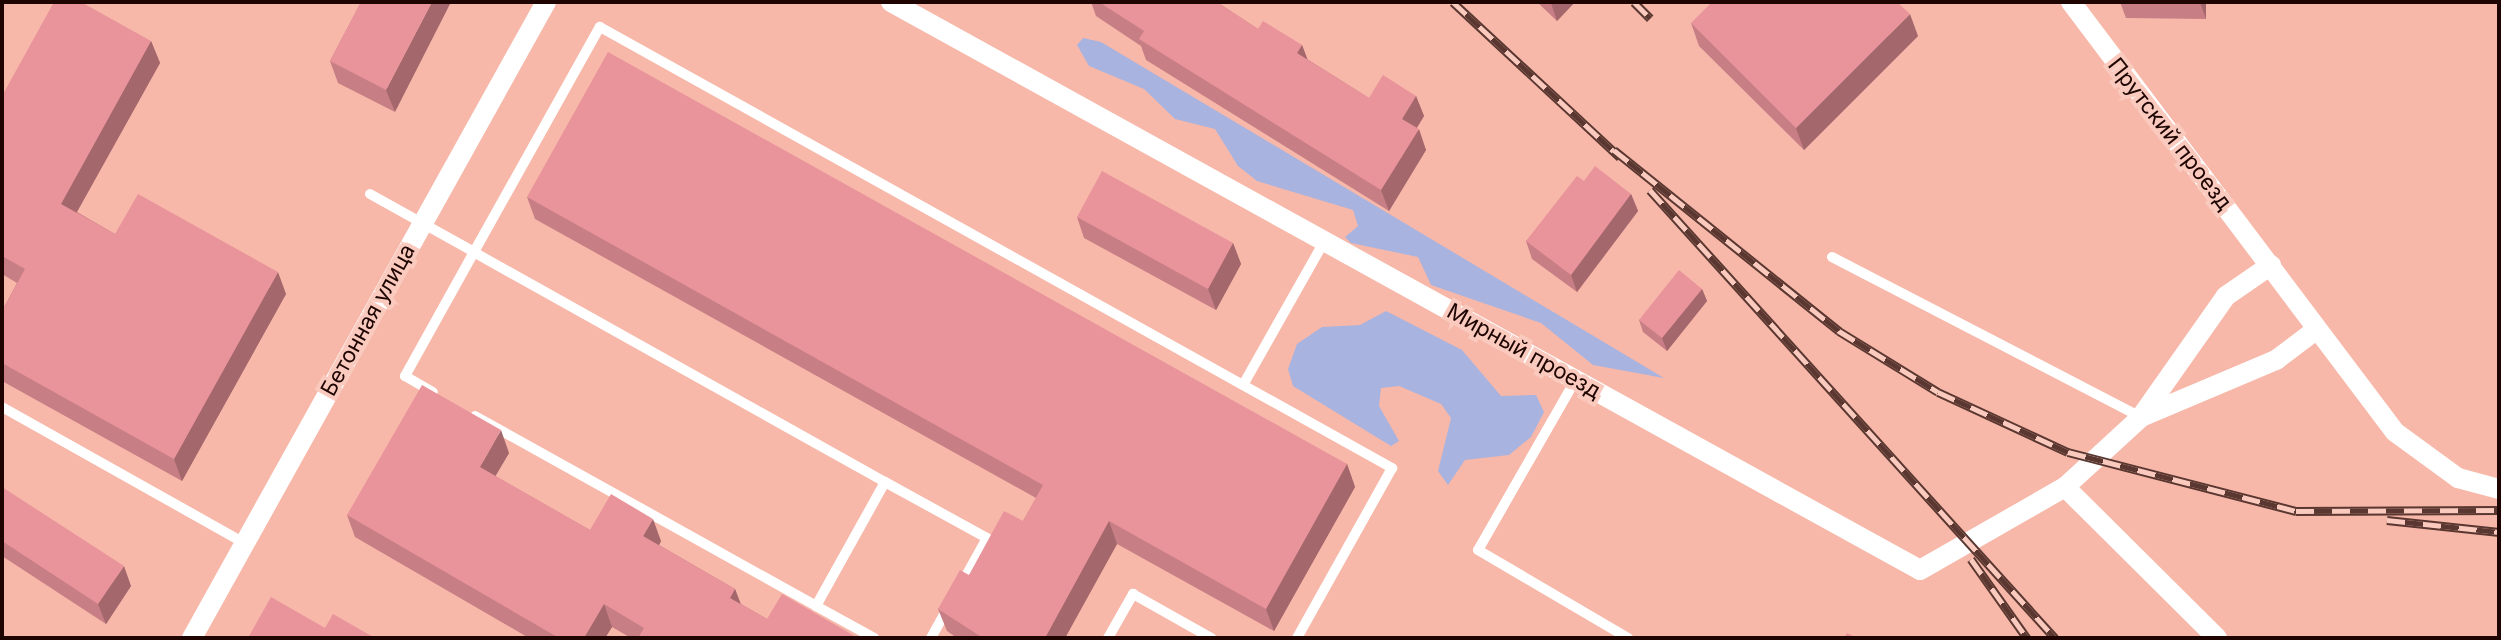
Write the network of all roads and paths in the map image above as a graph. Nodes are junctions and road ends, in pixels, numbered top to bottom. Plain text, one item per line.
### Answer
1 (546, 2) edge
2 (891, 2) edge
3 (2071, 2) edge
4 (370, 194) dead end
5 (422, 223) junction
6 (1324, 242) junction
7 (474, 252) junction
8 (1832, 257) dead end
9 (2271, 265) junction
10 (2317, 329) junction
11 (1576, 379) junction
12 (1243, 385) junction
13 (446, 399) edge
14 (2, 407) edge
15 (460, 407) edge
16 (2141, 417) junction
17 (885, 482) junction
18 (2065, 487) junction
19 (2499, 489) edge
20 (244, 543) junction
21 (816, 606) junction
22 (192, 638) edge
23 (874, 638) edge
24 (931, 638) edge
25 (1108, 638) edge
26 (1211, 638) edge
27 (1297, 638) edge
28 (1628, 638) edge
29 (2217, 638) edge

1 - 5 street, Бетонная улица
2 - 6 street, Мирный проезд
3 - 9 street, Прутский проезд
4 - 5 lane
5 - 7 lane
5 - 20 street, Бетонная улица
6 - 11 street, Мирный проезд
6 - 12 lane
7 - 12 lane
7 - 13 lane
7 - 17 lane
8 - 16 lane
9 - 10 street, Прутский проезд
9 - 16 street
10 - 16 street
10 - 19 street, Прутский проезд
11 - 18 street, Мирный проезд
11 - 28 lane
12 - 27 lane
14 - 20 lane
15 - 21 lane
16 - 18 street, Мирный проезд
17 - 21 lane
17 - 24 lane
18 - 29 street
20 - 22 street, Бетонная улица
21 - 23 lane
25 - 26 lane

